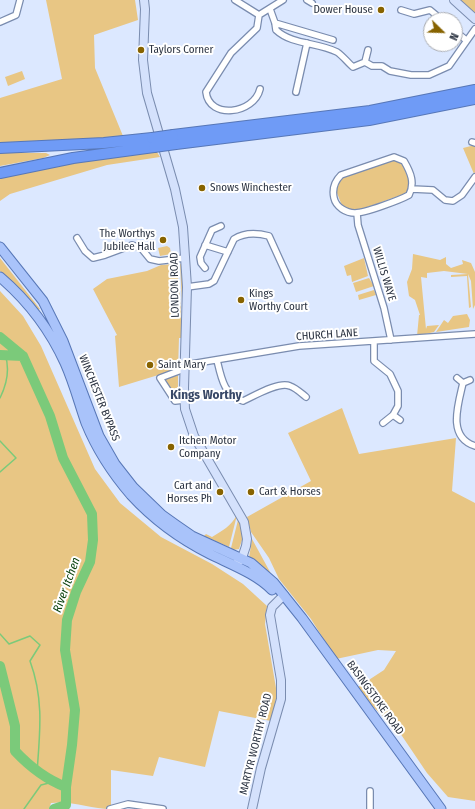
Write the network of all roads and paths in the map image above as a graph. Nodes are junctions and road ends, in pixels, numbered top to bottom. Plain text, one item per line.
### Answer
1 (20, 0) edge
2 (146, 0) edge
3 (235, 0) edge
4 (283, 0) edge
5 (307, 0) edge
6 (454, 0) edge
7 (312, 3) dead end
8 (270, 9) junction
9 (401, 10) dead end
10 (432, 12) edge
11 (259, 15) junction
12 (475, 19) edge
13 (0, 22) edge
14 (275, 23) junction
15 (475, 29) edge
16 (463, 38) edge
17 (333, 40) dead end
18 (466, 40) junction
19 (306, 43) junction
20 (368, 50) dead end
21 (365, 62) junction
22 (260, 89) dead end
23 (475, 90) edge
24 (296, 92) dead end
25 (475, 99) edge
26 (174, 139) junction
27 (153, 143) junction
28 (0, 148) edge
29 (0, 172) edge
30 (475, 177) edge
31 (412, 189) junction
32 (357, 213) junction
33 (221, 226) dead end
34 (77, 238) dead end
35 (205, 245) junction
36 (0, 247) edge
37 (228, 252) junction
38 (185, 258) junction
39 (205, 268) dead end
40 (0, 277) edge
41 (289, 280) dead end
42 (187, 287) junction
43 (474, 334) edge
44 (391, 340) junction
45 (374, 342) junction
46 (217, 360) junction
47 (184, 367) junction
48 (457, 378) dead end
49 (470, 380) dead end
50 (463, 383) junction
51 (306, 397) dead end
52 (184, 400) junction
53 (393, 415) junction
54 (400, 420) dead end
55 (383, 423) dead end
56 (475, 446) edge
57 (242, 558) junction
58 (233, 565) junction
59 (257, 578) junction
60 (285, 599) junction
61 (370, 792) dead end
62 (110, 809) edge
63 (163, 809) edge
64 (252, 809) edge
65 (370, 809) edge
66 (441, 809) edge

1 - 13 street
2 - 38 main road, LONDON ROAD
3 - 11 street
4 - 8 street
5 - 7 street
6 - 12 main road
8 - 11 street
8 - 14 street
9 - 10 street
11 - 22 street
14 - 17 street
14 - 19 street
15 - 18 street
16 - 18 street
18 - 21 street
19 - 21 street
19 - 24 street
20 - 21 street
23 - 26 highway
25 - 26 highway
26 - 27 highway, bridge
27 - 28 highway
27 - 29 highway
30 - 31 street
31 - 32 street
31 - 32 street
32 - 44 street, WILLIS WAYE
33 - 35 street
34 - 38 street
35 - 37 street
35 - 39 street
36 - 57 main road, WINCHESTER BYPASS
37 - 41 street
37 - 42 street
38 - 42 main road, LONDON ROAD
40 - 58 main road, WINCHESTER BYPASS
42 - 47 main road, LONDON ROAD
43 - 44 street, CHURCH LANE
44 - 45 street, CHURCH LANE
45 - 46 street, CHURCH LANE
45 - 53 street
46 - 47 street, CHURCH LANE
46 - 51 street
47 - 52 main road, LONDON ROAD
47 - 52 street, CHURCH LANE
48 - 50 street
49 - 50 street
50 - 56 street
52 - 57 main road, LONDON ROAD
53 - 54 street
53 - 55 street
57 - 58 main road
57 - 59 main road
57 - 60 main road, BASINGSTOKE ROAD
58 - 59 main road, BASINGSTOKE ROAD
59 - 60 main road, BASINGSTOKE ROAD
60 - 64 main road, MARTYR WORTHY ROAD
60 - 66 main road, BASINGSTOKE ROAD
61 - 65 street
62 - 63 street

